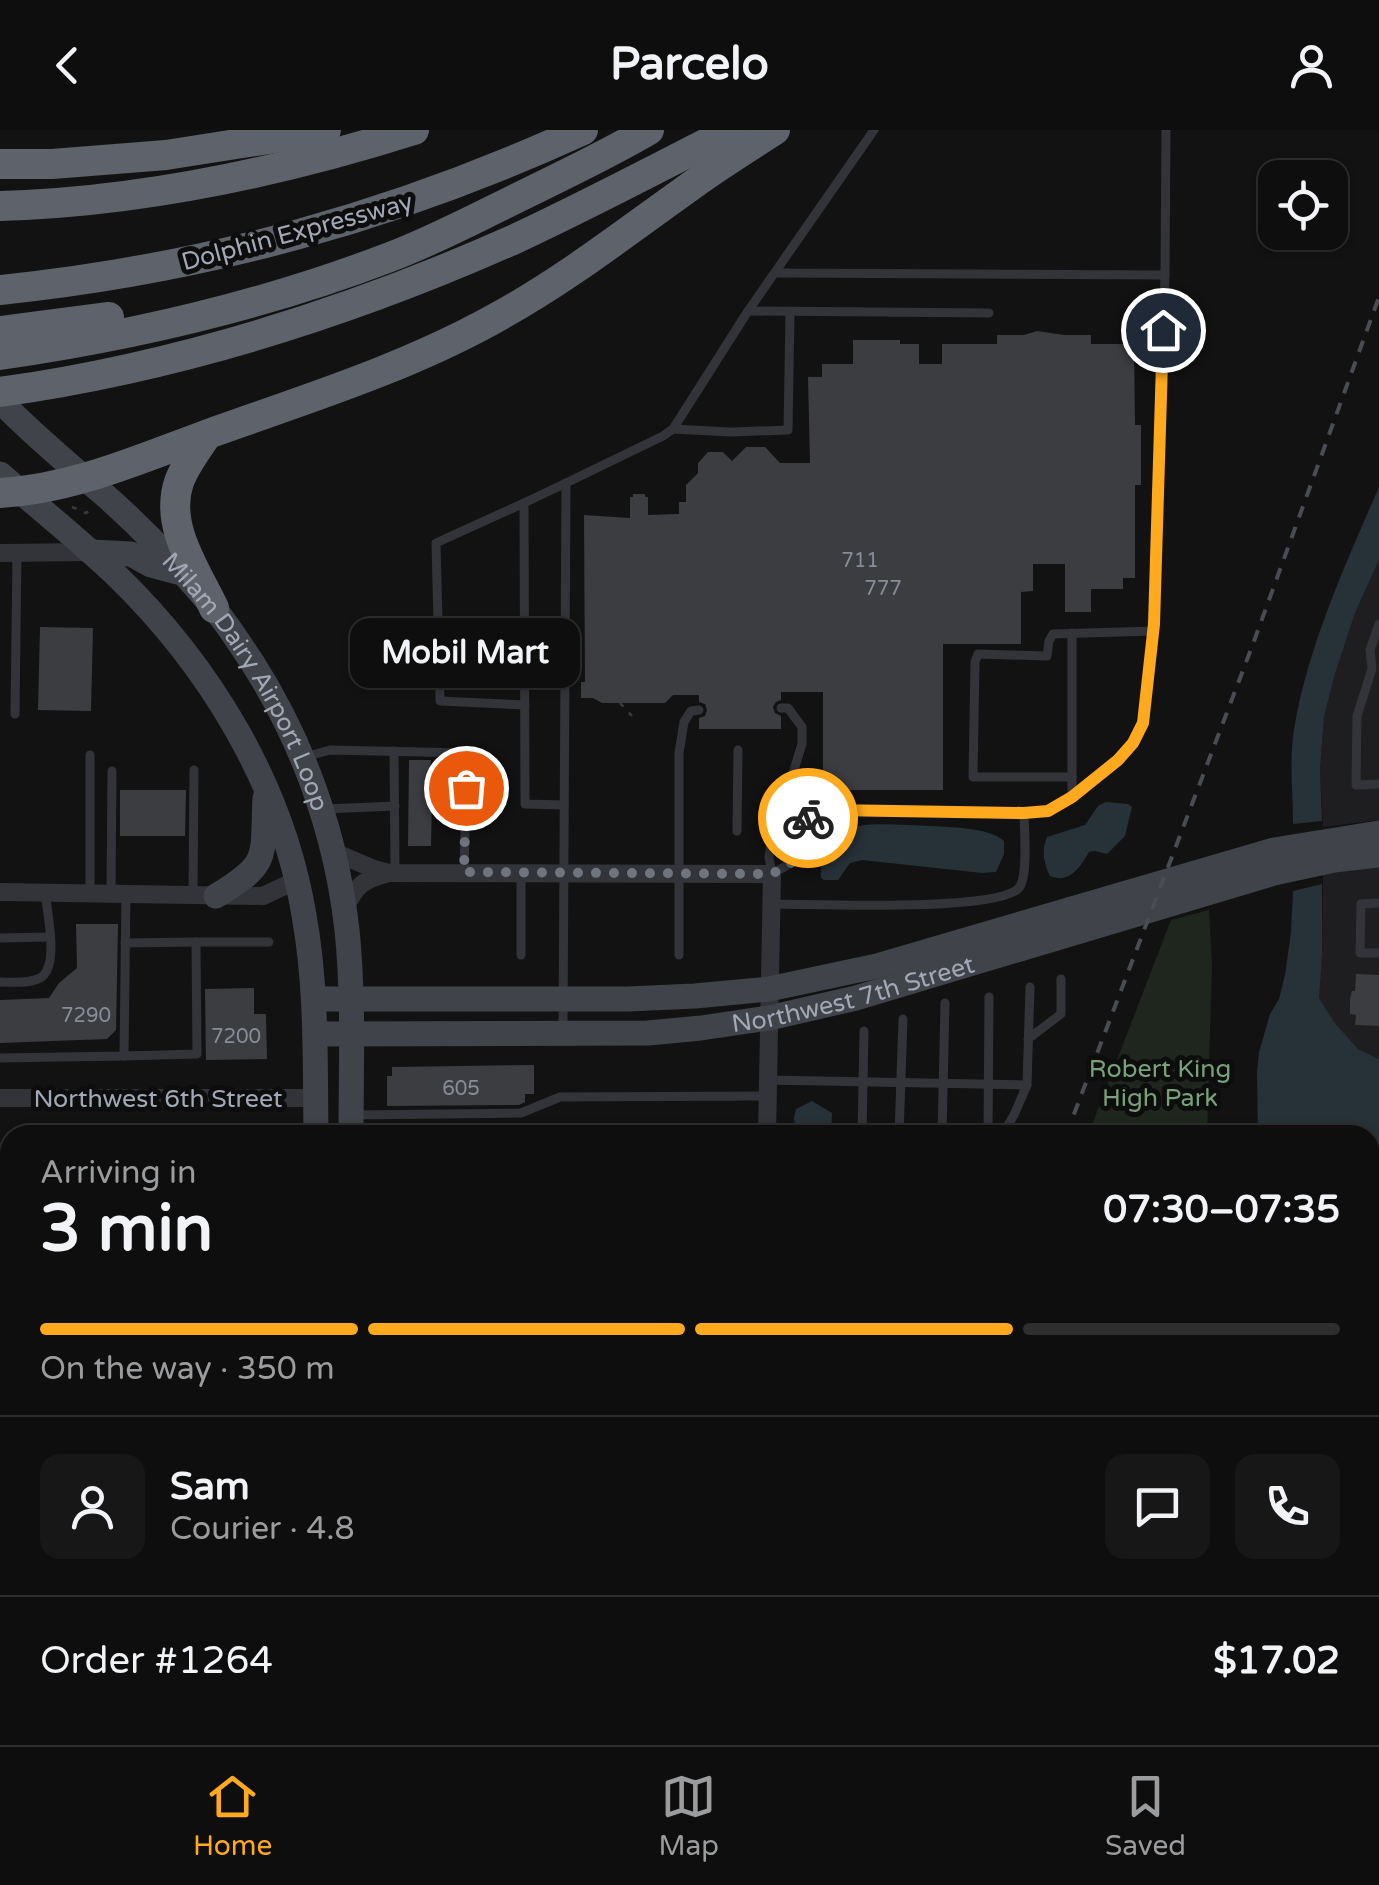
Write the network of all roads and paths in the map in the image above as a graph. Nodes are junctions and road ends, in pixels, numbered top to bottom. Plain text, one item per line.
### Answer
1 (326, 130) edge
2 (414, 130) edge
3 (583, 130) edge
4 (649, 130) edge
5 (732, 130) edge
6 (775, 130) edge
7 (874, 130) edge
8 (1166, 130) edge
9 (0, 164) edge
10 (0, 206) edge
11 (492, 210) junction
12 (775, 273) junction
13 (1165, 275) junction
14 (0, 290) edge
15 (748, 311) junction
16 (790, 312) junction
17 (989, 314) dead end
18 (0, 330) edge
19 (0, 355) edge
20 (0, 392) edge
21 (0, 400) edge
22 (673, 429) junction
23 (207, 435) junction
24 (84, 479) junction
25 (566, 482) junction
26 (7, 486) edge
27 (524, 502) junction
28 (62, 504) dead end
29 (94, 508) dead end
30 (91, 552) junction
31 (8, 553) edge
32 (183, 574) junction
33 (214, 608) junction
34 (1379, 624) edge
35 (1154, 632) junction
36 (1072, 633) junction
37 (620, 703) dead end
38 (524, 705) junction
39 (781, 708) dead end
40 (699, 710) dead end
41 (14, 714) dead end
42 (632, 716) dead end
43 (738, 750) dead end
44 (394, 751) junction
45 (90, 755) dead end
46 (304, 757) junction
47 (194, 770) dead end
48 (112, 772) dead end
49 (1072, 777) junction
50 (1379, 784) edge
51 (266, 788) junction
52 (1072, 797) junction
53 (564, 805) junction
54 (394, 806) junction
55 (323, 809) junction
56 (1024, 813) junction
57 (737, 831) dead end
58 (1379, 833) edge
59 (334, 852) junction
60 (1379, 854) edge
61 (1274, 862) junction
62 (392, 872) junction
63 (464, 872) junction
64 (521, 872) junction
65 (565, 872) junction
66 (678, 873) junction
67 (772, 874) junction
68 (297, 880) junction
69 (0, 892) edge
70 (44, 892) junction
71 (90, 892) junction
72 (118, 893) junction
73 (205, 895) junction
74 (1379, 903) edge
75 (770, 904) junction
76 (344, 909) junction
77 (50, 937) junction
78 (0, 938) edge
79 (1006, 940) junction
80 (196, 942) junction
81 (270, 942) dead end
82 (125, 943) junction
83 (1379, 953) edge
84 (521, 955) dead end
85 (679, 955) dead end
86 (1061, 979) dead end
87 (0, 982) edge
88 (1030, 987) dead end
89 (769, 989) junction
90 (990, 997) dead end
91 (314, 999) junction
92 (350, 999) junction
93 (563, 999) junction
94 (945, 1004) dead end
95 (768, 1018) junction
96 (903, 1019) dead end
97 (864, 1031) dead end
98 (315, 1034) junction
99 (351, 1034) junction
100 (563, 1034) junction
101 (1028, 1039) junction
102 (124, 1056) junction
103 (0, 1058) edge
104 (863, 1082) junction
105 (900, 1082) junction
106 (944, 1083) junction
107 (987, 1084) junction
108 (1026, 1085) junction
109 (767, 1088) junction
110 (0, 1098) edge
111 (315, 1098) junction
112 (316, 1125) edge
113 (351, 1125) edge
114 (767, 1125) edge
115 (862, 1125) edge
116 (899, 1125) edge
117 (942, 1125) edge
118 (988, 1125) edge
119 (1008, 1125) edge

1 - 9 highway
2 - 10 highway
3 - 14 highway, Dolphin Expressway
4 - 11 highway
5 - 20 highway
6 - 23 highway
7 - 12 lane
8 - 13 lane
11 - 18 highway
11 - 19 highway
12 - 13 lane
12 - 15 lane
13 - 35 lane
15 - 16 lane
15 - 22 lane
16 - 17 lane
16 - 22 lane
21 - 24 main road, Milam Dairy Airport Loop
22 - 25 lane
23 - 24 highway
23 - 33 highway
24 - 26 highway
24 - 32 main road, Milam Dairy Airport Loop
25 - 27 lane
25 - 53 lane
26 - 30 main road, Milam Dairy Airport Loop
27 - 38 lane
27 - 38 lane
28 - 29 path
30 - 31 street
30 - 32 main road
30 - 51 main road, Milam Dairy Airport Loop
31 - 41 lane
32 - 33 main road, Milam Dairy Airport Loop
33 - 46 main road, Milam Dairy Airport Loop
34 - 50 lane
35 - 36 lane
35 - 52 lane
36 - 49 lane
36 - 49 lane
37 - 42 path
38 - 53 lane
39 - 67 lane
40 - 66 lane
43 - 57 lane
44 - 46 lane
44 - 54 lane
44 - 63 lane
45 - 71 lane
46 - 55 main road, Milam Dairy Airport Loop
47 - 73 lane
48 - 72 lane
49 - 52 lane
51 - 68 main road, Milam Dairy Airport Loop
51 - 73 main road
52 - 56 lane
53 - 65 lane
54 - 55 lane
54 - 62 lane
55 - 59 main road, Milam Dairy Airport Loop
56 - 67 lane
56 - 75 lane
58 - 61 main road, Northwest 7th Street
59 - 62 street
59 - 68 main road
59 - 76 main road, Milam Dairy Airport Loop
60 - 61 main road, Northwest 7th Street
61 - 79 main road, Northwest 7th Street
62 - 63 street
62 - 76 street
63 - 64 street
64 - 65 street
64 - 84 lane
65 - 66 street
65 - 93 lane
66 - 67 street
66 - 85 lane
67 - 75 street
68 - 73 street
68 - 91 main road, Milam Dairy Airport Loop
69 - 70 street
70 - 71 street
70 - 77 lane
71 - 72 street
72 - 73 street
72 - 82 lane
74 - 83 lane
75 - 89 street
76 - 92 main road, Milam Dairy Airport Loop
77 - 78 lane
77 - 87 lane
79 - 89 main road, Northwest 7th Street
79 - 95 main road, Northwest 7th Street
80 - 81 lane
80 - 82 lane
80 - 102 lane
82 - 102 lane
86 - 101 lane
88 - 101 lane
89 - 93 main road, Northwest 7th Street
89 - 95 street
90 - 107 lane
91 - 92 main road, Northwest 7th Street
91 - 98 main road, Milam Dairy Airport Loop
92 - 93 main road, Northwest 7th Street
92 - 99 main road, Milam Dairy Airport Loop
93 - 100 lane
94 - 106 lane
95 - 100 main road, Northwest 7th Street
95 - 109 street
96 - 105 lane
97 - 104 lane
98 - 99 main road, Northwest 7th Street
98 - 111 main road, Milam Dairy Airport Loop
99 - 100 main road, Northwest 7th Street
99 - 113 main road, Milam Dairy Airport Loop
101 - 108 lane
102 - 103 lane
104 - 105 lane
104 - 109 lane
104 - 115 lane
105 - 106 lane
105 - 116 lane
106 - 107 lane
106 - 117 lane
107 - 108 lane
107 - 118 lane
108 - 119 lane
109 - 113 lane
109 - 114 street
110 - 111 street, Northwest 6th Street
111 - 112 main road, Milam Dairy Airport Loop

